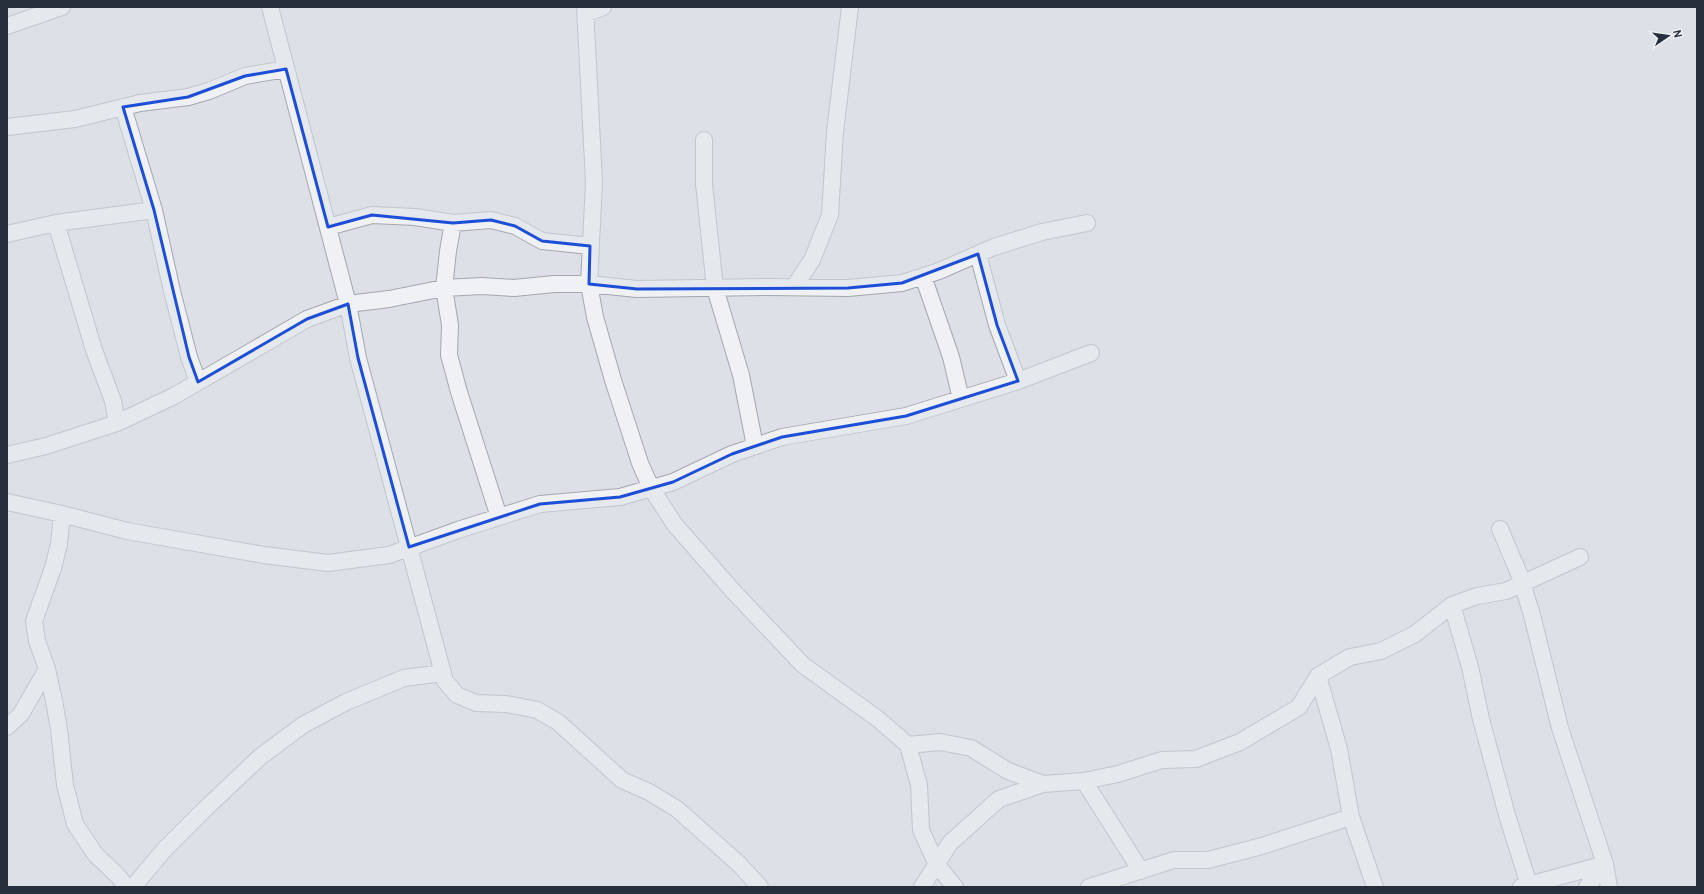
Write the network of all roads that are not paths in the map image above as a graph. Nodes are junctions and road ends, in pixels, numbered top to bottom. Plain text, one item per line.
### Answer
1 (62, 7) edge
2 (270, 7) edge
3 (603, 7) edge
4 (850, 7) edge
5 (586, 10) edge
6 (7, 26) edge
7 (286, 69) junction
8 (123, 107) junction
9 (7, 126) edge
10 (704, 140) dead end
11 (154, 210) junction
12 (56, 223) junction
13 (453, 223) junction
14 (1087, 223) dead end
15 (328, 226) junction
16 (7, 234) edge
17 (590, 246) junction
18 (978, 254) junction
19 (923, 276) junction
20 (589, 284) junction
21 (794, 287) junction
22 (444, 288) junction
23 (715, 288) junction
24 (348, 304) junction
25 (1091, 353) dead end
26 (1018, 381) junction
27 (198, 382) junction
28 (962, 399) junction
29 (117, 423) junction
30 (755, 446) junction
31 (7, 455) edge
32 (651, 488) junction
33 (7, 502) edge
34 (62, 514) junction
35 (499, 517) junction
36 (1500, 529) dead end
37 (409, 547) junction
38 (1580, 557) dead end
39 (1522, 584) junction
40 (1452, 605) junction
41 (47, 669) junction
42 (443, 673) junction
43 (1318, 676) junction
44 (7, 727) edge
45 (908, 745) junction
46 (1084, 781) junction
47 (1043, 784) junction
48 (1351, 817) junction
49 (1605, 864) junction
50 (937, 865) junction
51 (1141, 871) junction
52 (1525, 886) edge
53 (127, 887) edge
54 (133, 887) edge
55 (760, 887) edge
56 (922, 887) edge
57 (955, 887) edge
58 (1089, 887) edge
59 (1376, 887) edge
60 (1587, 887) edge
61 (1609, 887) edge

1 - 6 street
2 - 7 street
3 - 5 street
4 - 21 street
5 - 17 street
7 - 8 street
7 - 15 street
8 - 9 street
8 - 11 street
10 - 23 street
11 - 12 street
11 - 27 street
12 - 16 street
12 - 29 street
13 - 15 street
13 - 17 street
13 - 22 street
14 - 18 street
15 - 24 street
17 - 20 street
18 - 19 street
18 - 26 street
19 - 21 street
19 - 28 street
20 - 22 street
20 - 23 street
20 - 32 street
21 - 23 street
22 - 24 street
22 - 35 street
23 - 30 street
24 - 27 street
24 - 37 street
25 - 26 street
26 - 28 street
27 - 29 street
28 - 30 street
29 - 31 street
30 - 32 street
32 - 35 street
32 - 45 street
33 - 34 street
34 - 37 street
34 - 41 street
35 - 37 street
36 - 39 street
37 - 42 street
38 - 39 street
39 - 40 street
39 - 49 street
40 - 43 street
40 - 52 street
41 - 44 street
41 - 53 street
42 - 54 street
42 - 55 street
43 - 46 street
43 - 48 street
45 - 47 street
45 - 50 street
46 - 47 street
46 - 51 street
47 - 50 street
48 - 51 street
48 - 59 street
49 - 52 street
49 - 60 street
49 - 61 street
50 - 56 street
50 - 57 street
51 - 58 street

